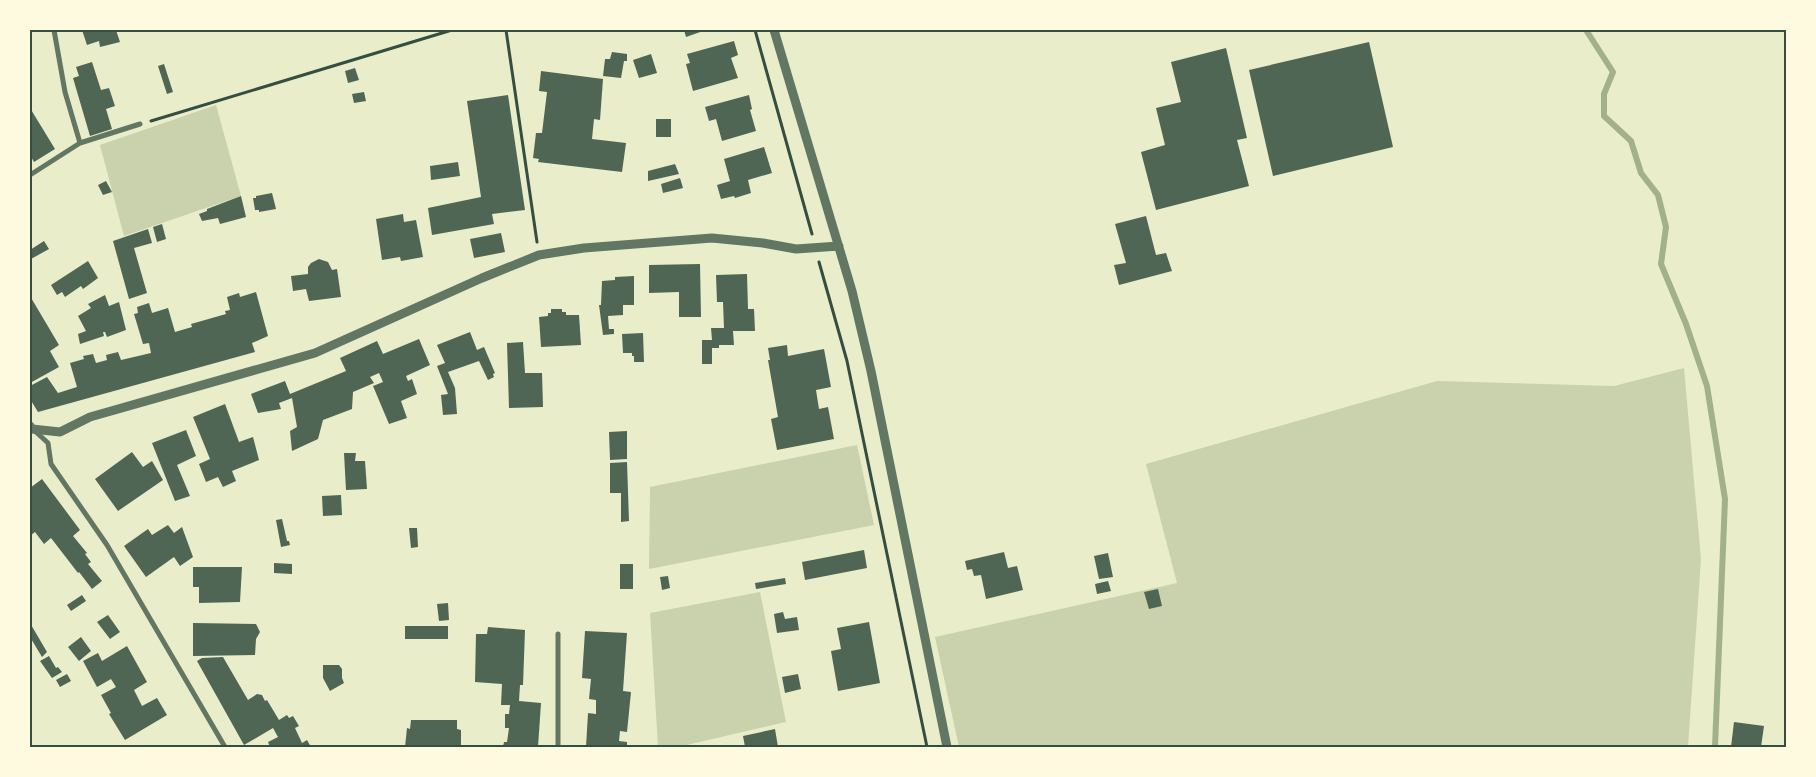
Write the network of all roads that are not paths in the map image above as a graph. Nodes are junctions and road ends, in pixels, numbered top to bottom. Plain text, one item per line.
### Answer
1 (54, 30) edge
2 (774, 30) edge
3 (140, 124) road end
4 (80, 143) junction
5 (30, 175) edge
6 (839, 246) junction
7 (31, 427) edge
8 (558, 634) dead end
9 (225, 747) edge
10 (558, 747) edge
11 (947, 747) edge

1 - 4 street
2 - 6 street
3 - 4 street
4 - 5 street
6 - 7 street
6 - 11 street
7 - 9 street
8 - 10 street

